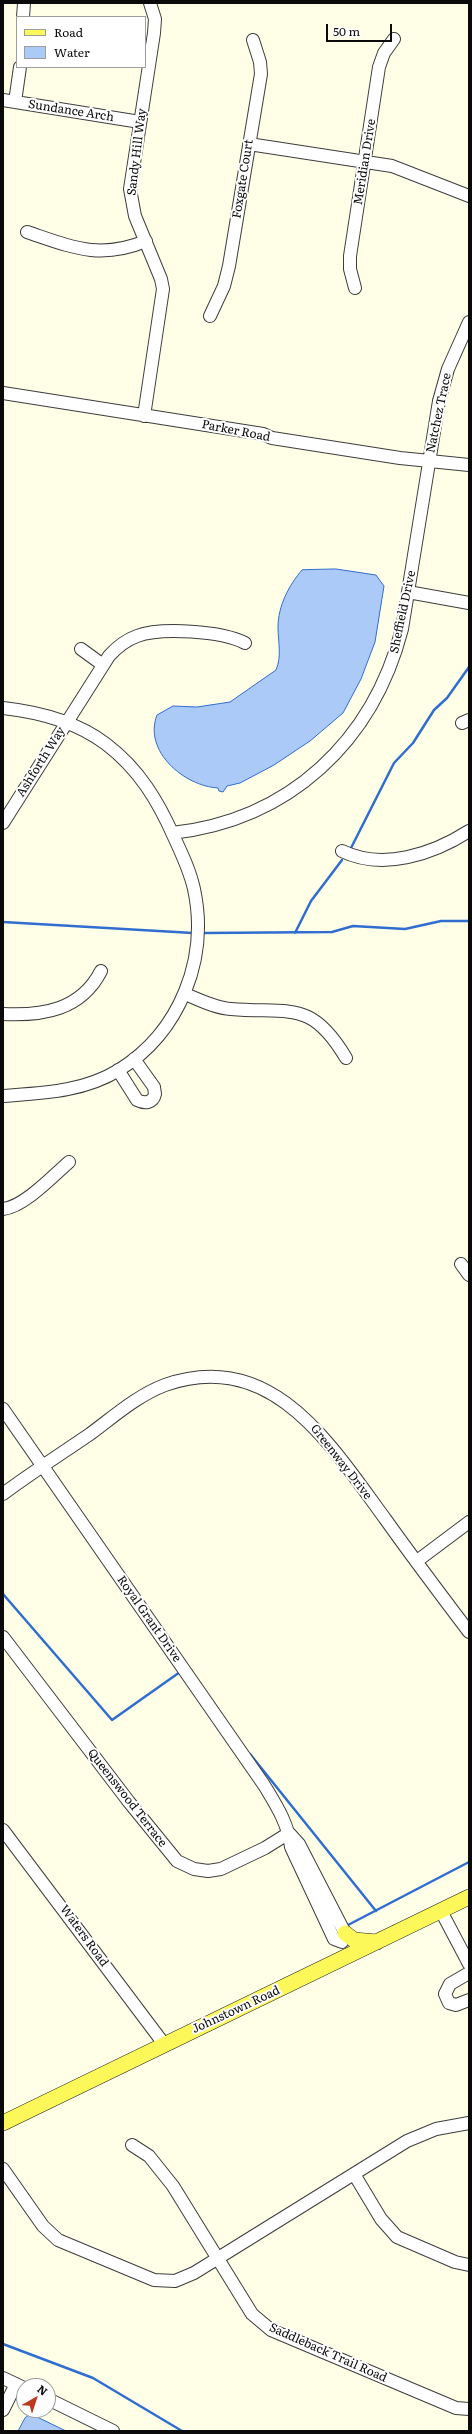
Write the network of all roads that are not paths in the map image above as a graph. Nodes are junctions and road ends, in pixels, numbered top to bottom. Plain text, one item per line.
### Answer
1 (24, 3) edge
2 (150, 3) edge
3 (23, 16) edge
4 (394, 39) dead end
5 (253, 40) dead end
6 (20, 68) edge
7 (9, 101) edge
8 (140, 122) junction
9 (249, 144) junction
10 (365, 161) junction
11 (469, 196) edge
12 (27, 232) dead end
13 (146, 241) junction
14 (355, 288) dead end
15 (210, 316) dead end
16 (469, 322) edge
17 (3, 394) edge
18 (144, 416) junction
19 (429, 460) junction
20 (469, 465) edge
21 (408, 592) junction
22 (469, 603) edge
23 (245, 643) dead end
24 (81, 649) dead end
25 (103, 665) junction
26 (3, 708) edge
27 (66, 722) junction
28 (3, 823) edge
29 (469, 831) edge
30 (172, 833) junction
31 (342, 851) dead end
32 (101, 971) dead end
33 (185, 994) junction
34 (3, 1014) edge
35 (346, 1058) dead end
36 (134, 1059) junction
37 (118, 1070) junction
38 (3, 1096) edge
39 (69, 1162) dead end
40 (3, 1209) edge
41 (461, 1264) dead end
42 (469, 1275) edge
43 (3, 1409) edge
44 (43, 1466) junction
45 (3, 1494) edge
46 (469, 1522) edge
47 (417, 1561) junction
48 (469, 1632) edge
49 (3, 1637) edge
50 (3, 1830) edge
51 (289, 1833) junction
52 (469, 1897) edge
53 (441, 1911) junction
54 (378, 1942) junction
55 (345, 1944) junction
56 (469, 1964) edge
57 (469, 1973) edge
58 (469, 2000) edge
59 (164, 2044) junction
60 (3, 2123) edge
61 (469, 2123) edge
62 (132, 2145) dead end
63 (3, 2169) edge
64 (354, 2174) junction
65 (217, 2258) junction
66 (469, 2265) edge
67 (3, 2378) edge
68 (16, 2384) edge
69 (16, 2392) edge
70 (56, 2403) edge
71 (469, 2409) edge
72 (3, 2410) edge
73 (113, 2431) edge

1 - 3 street
2 - 8 street, Sandy Hill Way
4 - 10 street, Meridian Drive
5 - 9 street, Foxgate Court
6 - 7 street
7 - 8 street, Sundance Arch
8 - 13 street, Sandy Hill Way
9 - 10 street
9 - 15 street, Foxgate Court
10 - 11 street
10 - 14 street, Meridian Drive
12 - 13 street
13 - 18 street, Sandy Hill Way
16 - 19 street, Natchez Trace
17 - 18 street, Parker Road
18 - 19 street, Parker Road
19 - 20 street, Parker Road
19 - 21 street, Sheffield Drive
21 - 22 street
21 - 30 street, Sheffield Drive
23 - 25 street, Ashforth Way
24 - 25 street
25 - 27 street, Ashforth Way
26 - 27 street
27 - 28 street, Ashforth Way
27 - 30 street
29 - 31 street
30 - 33 street
32 - 34 street
33 - 35 street
33 - 36 street
36 - 37 street
36 - 37 street
37 - 38 street
39 - 40 street
41 - 42 street
43 - 44 street, Royal Grant Drive
44 - 45 street, Greenway Drive
44 - 47 street, Greenway Drive
44 - 51 street, Royal Grant Drive
46 - 47 street
47 - 48 street, Greenway Drive
49 - 51 street, Queenswood Terrace
50 - 59 street, Waters Road
51 - 55 street, Royal Grant Drive
52 - 53 main road, Johnstown Road
53 - 54 main road, Johnstown Road
53 - 56 street
54 - 55 main road, Johnstown Road
54 - 55 main road
55 - 59 main road, Johnstown Road
57 - 58 street
59 - 60 main road, Johnstown Road
61 - 64 street
62 - 65 street, Saddleback Trail Road
63 - 65 street
64 - 65 street
64 - 66 street
65 - 71 street, Saddleback Trail Road
67 - 68 street
69 - 72 street
70 - 73 street

